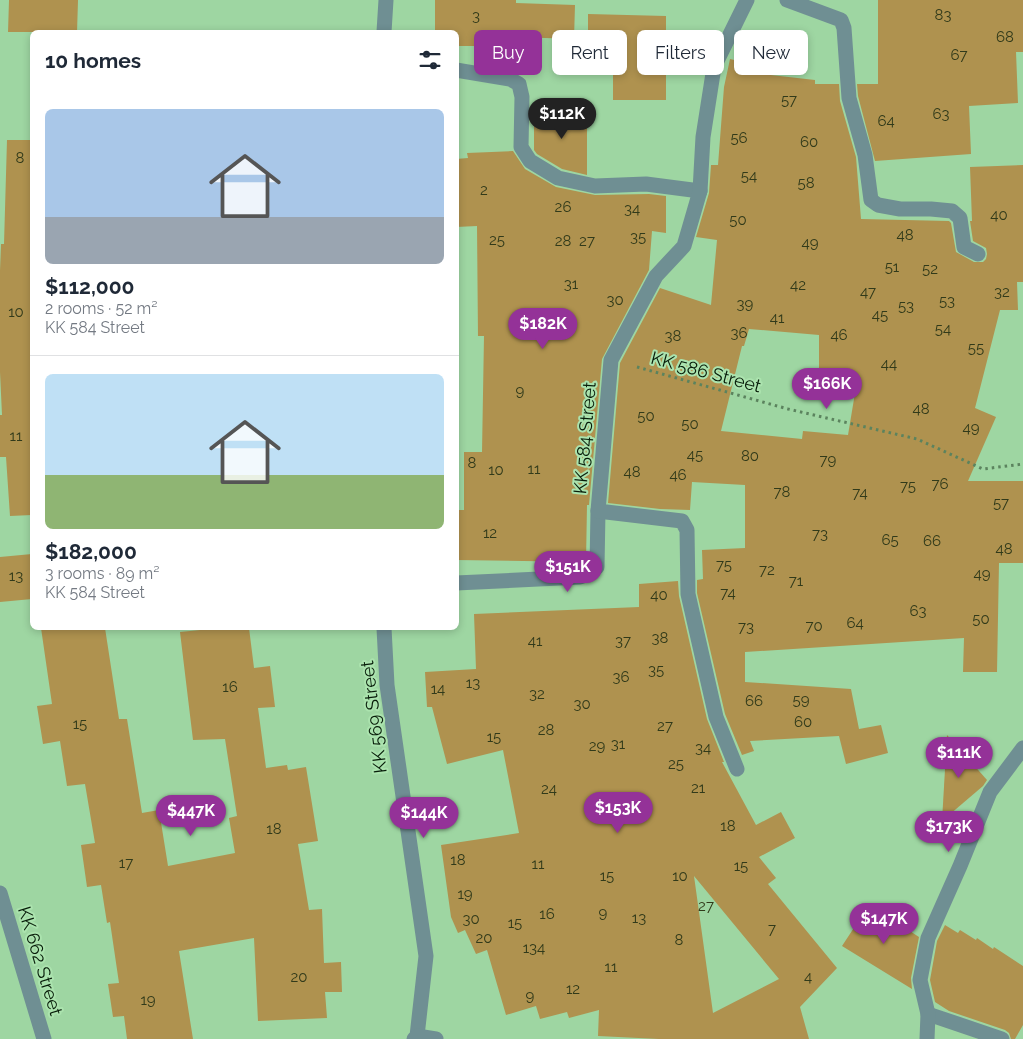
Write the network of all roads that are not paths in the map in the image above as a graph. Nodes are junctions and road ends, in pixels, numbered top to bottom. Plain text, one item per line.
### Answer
1 (386, 0) edge
2 (747, 0) edge
3 (787, 0) edge
4 (384, 30) edge
5 (459, 70) edge
6 (700, 192) junction
7 (978, 254) dead end
8 (598, 512) junction
9 (459, 583) edge
10 (384, 630) edge
11 (1023, 748) edge
12 (737, 769) dead end
13 (0, 893) edge
14 (928, 1014) junction
15 (415, 1038) edge
16 (44, 1039) edge
17 (436, 1039) edge
18 (928, 1039) edge
19 (1002, 1039) edge

1 - 4 street
2 - 6 street, KK 584 Street
3 - 7 street
5 - 6 street
6 - 8 street, KK 584 Street
8 - 9 street
8 - 12 street, KK 584 Street
10 - 15 street, KK 569 Street
11 - 14 street
13 - 16 street, KK 662 Street
14 - 18 street
14 - 19 street
15 - 17 street

